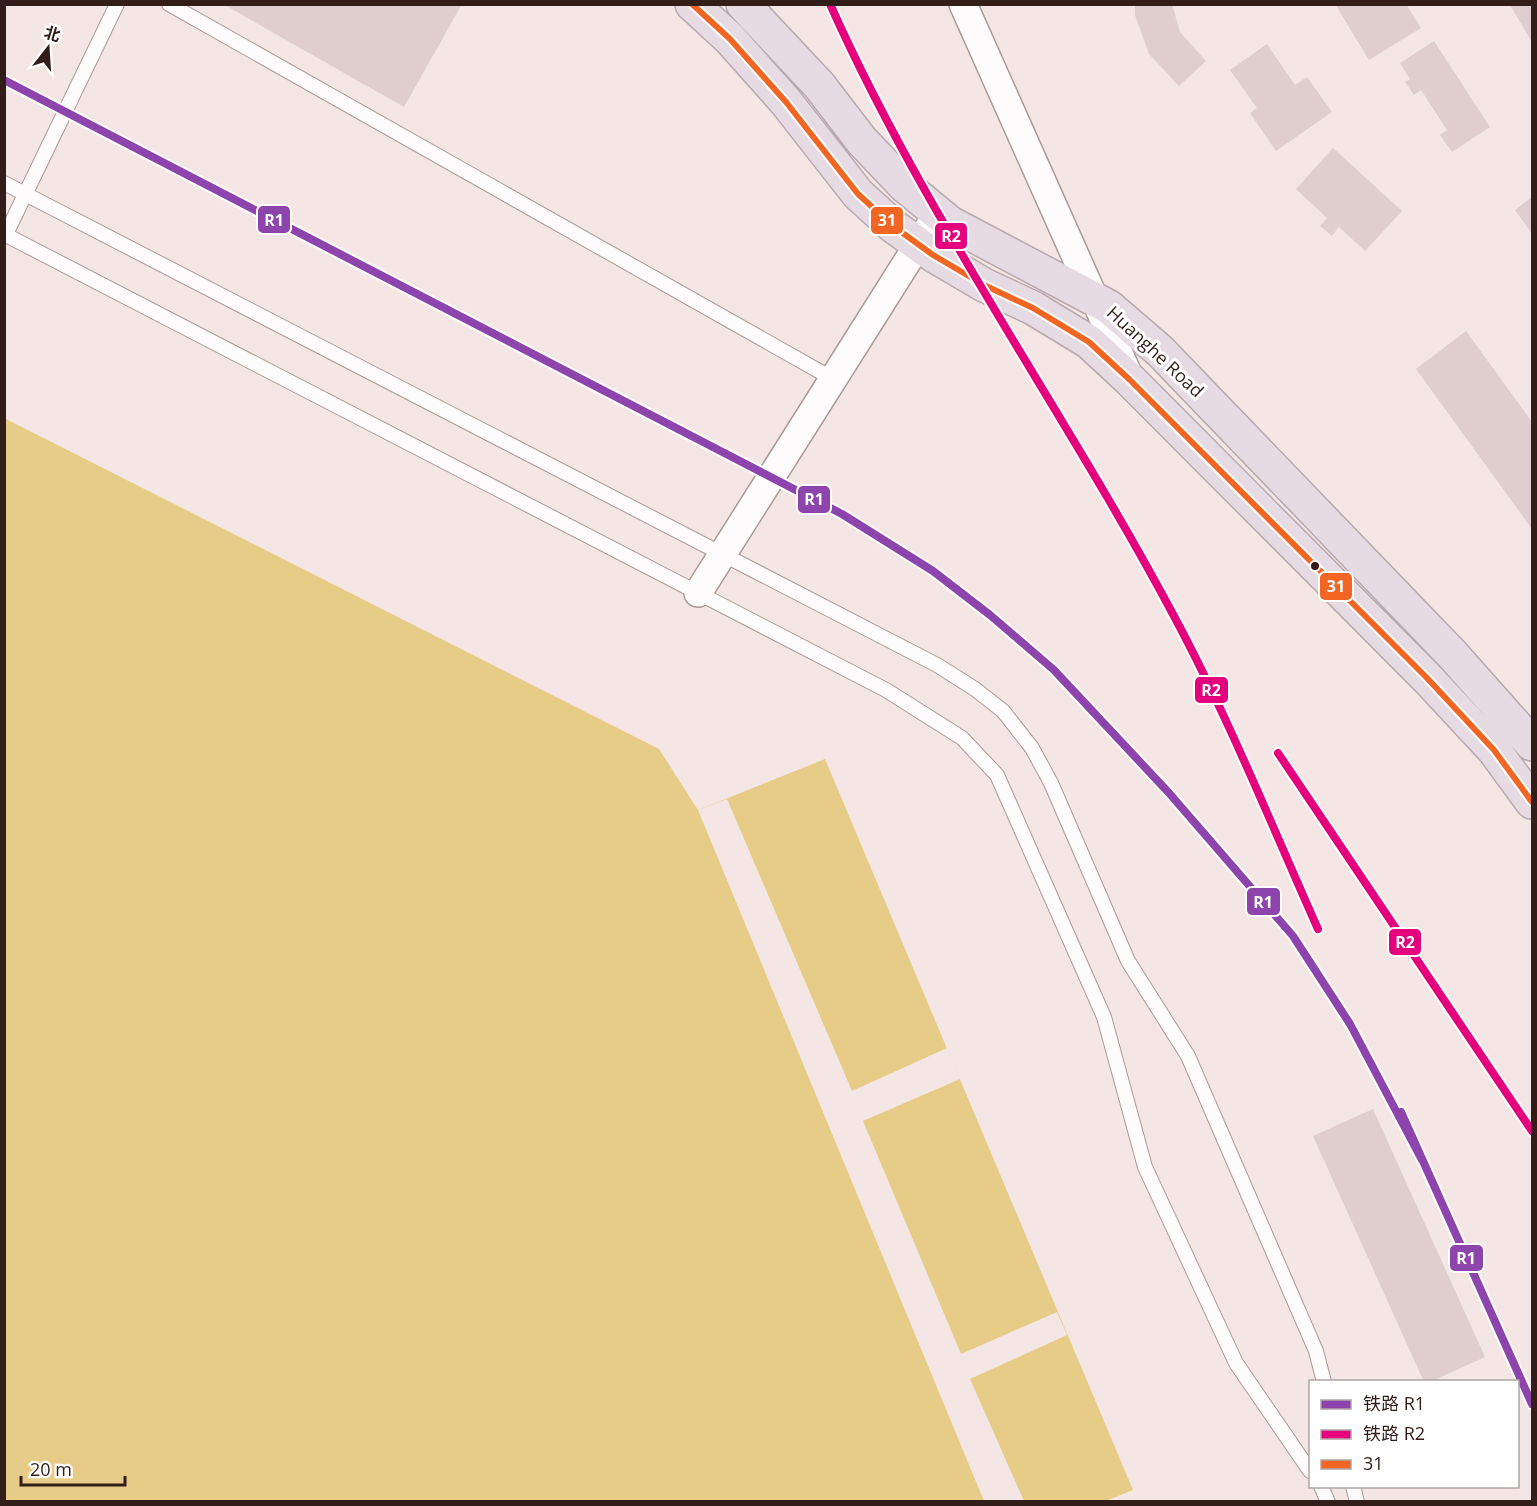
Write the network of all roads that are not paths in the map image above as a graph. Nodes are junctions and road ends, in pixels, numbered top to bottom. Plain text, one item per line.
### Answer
1 (117, 4) edge
2 (169, 4) edge
3 (692, 4) edge
4 (743, 4) edge
5 (963, 4) edge
6 (4, 183) edge
7 (27, 194) junction
8 (938, 213) junction
9 (5, 234) edge
10 (918, 245) junction
11 (1094, 299) junction
12 (833, 379) junction
13 (1130, 380) junction
14 (722, 554) junction
15 (698, 593) junction
16 (1533, 744) edge
17 (1533, 802) edge
18 (1323, 1380) edge
19 (1309, 1468) edge
20 (1322, 1488) edge
21 (1328, 1502) edge

1 - 7 lane
2 - 12 lane
3 - 10 highway, Huanghe Road
4 - 8 highway, Huanghe Road
5 - 11 street
6 - 7 lane
7 - 9 lane
7 - 14 lane
8 - 10 street
8 - 11 highway, Huanghe Road
9 - 15 lane
10 - 12 street
10 - 13 highway, Huanghe Road
11 - 13 street
11 - 16 highway, Huanghe Road
12 - 14 street
13 - 17 highway, Huanghe Road
14 - 15 street
14 - 18 lane
15 - 19 lane
20 - 21 lane

